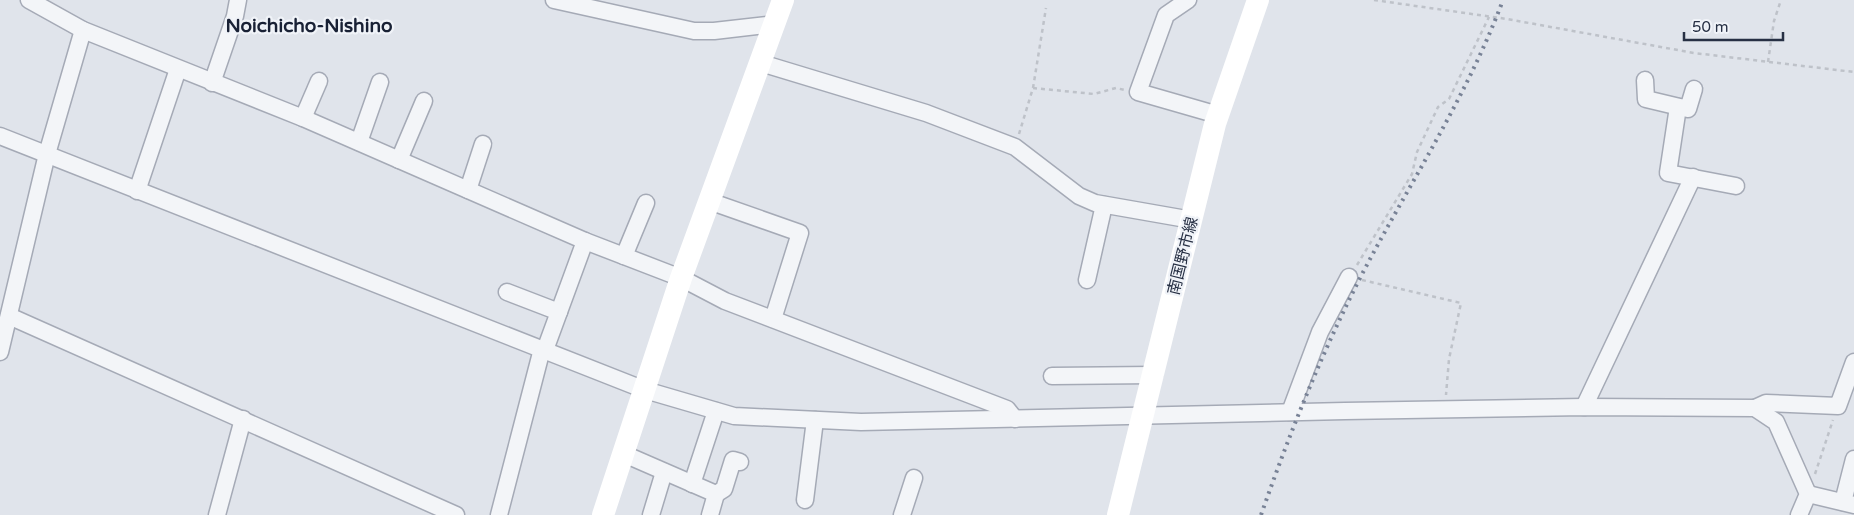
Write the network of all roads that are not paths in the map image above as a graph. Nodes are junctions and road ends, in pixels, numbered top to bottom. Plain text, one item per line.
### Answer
1 (29, 0) edge
2 (238, 0) edge
3 (554, 0) edge
4 (783, 0) edge
5 (1188, 0) edge
6 (1258, 0) edge
7 (775, 24) junction
8 (83, 30) junction
9 (760, 63) junction
10 (178, 69) junction
11 (1645, 80) dead end
12 (319, 81) dead end
13 (380, 82) dead end
14 (212, 83) junction
15 (1694, 89) dead end
16 (424, 101) dead end
17 (1678, 107) junction
18 (1218, 115) junction
19 (303, 118) junction
20 (0, 136) edge
21 (358, 142) junction
22 (483, 144) dead end
23 (47, 154) junction
24 (399, 160) junction
25 (1693, 177) junction
26 (1736, 186) dead end
27 (468, 190) junction
28 (137, 191) junction
29 (709, 201) junction
30 (646, 202) dead end
31 (1104, 204) junction
32 (1192, 220) junction
33 (585, 241) junction
34 (624, 256) junction
35 (1349, 277) road end
36 (681, 278) junction
37 (1087, 280) dead end
38 (507, 292) dead end
39 (559, 312) junction
40 (9, 316) junction
41 (773, 319) junction
42 (544, 350) junction
43 (0, 352) edge
44 (1854, 362) edge
45 (1154, 375) junction
46 (1052, 376) dead end
47 (645, 390) junction
48 (1584, 407) junction
49 (1755, 408) junction
50 (716, 411) junction
51 (1290, 412) junction
52 (1144, 416) junction
53 (243, 419) junction
54 (1015, 419) junction
55 (815, 420) junction
56 (624, 454) junction
57 (1854, 459) edge
58 (740, 462) dead end
59 (664, 472) junction
60 (914, 478) dead end
61 (692, 484) junction
62 (716, 494) junction
63 (1808, 494) junction
64 (805, 500) dead end
65 (1848, 504) edge
66 (217, 515) edge
67 (456, 515) edge
68 (499, 515) edge
69 (603, 515) edge
70 (651, 515) edge
71 (710, 515) edge
72 (902, 515) edge
73 (1118, 515) edge
74 (1799, 515) edge

1 - 8 street
2 - 14 street
3 - 7 street
4 - 7 street
5 - 18 street
6 - 18 street, 南国野市線
7 - 9 street
8 - 10 street
8 - 23 street
9 - 29 street
9 - 31 street
10 - 14 street
10 - 28 street
11 - 17 street
12 - 19 street
13 - 21 street
14 - 19 street
15 - 17 street
16 - 24 street
17 - 25 street
18 - 32 street, 南国野市線
19 - 21 street
20 - 23 street
21 - 24 street
22 - 27 street
23 - 28 street
23 - 40 street
24 - 27 street
25 - 26 street
25 - 48 street
27 - 33 street
28 - 42 street
29 - 36 street
29 - 41 street
30 - 34 street
31 - 32 street
31 - 37 street
32 - 45 street, 南国野市線
33 - 34 street
33 - 39 street
34 - 36 street
35 - 51 street
36 - 41 street
36 - 47 street
38 - 39 street
39 - 42 street
40 - 43 street
40 - 53 street
41 - 54 street
42 - 47 street
42 - 68 street
44 - 49 street
45 - 46 street
45 - 52 street, 南国野市線
47 - 50 street
47 - 56 street
48 - 49 street
48 - 51 street
49 - 63 street
50 - 55 street
50 - 61 street
51 - 52 street
52 - 54 street
52 - 73 street, 南国野市線
53 - 66 street
53 - 67 street
54 - 55 street
55 - 64 street
56 - 59 street
56 - 69 street
57 - 65 street
58 - 62 street
59 - 61 street
59 - 70 street
60 - 72 street
61 - 62 street
62 - 71 street
63 - 65 street
63 - 74 street

